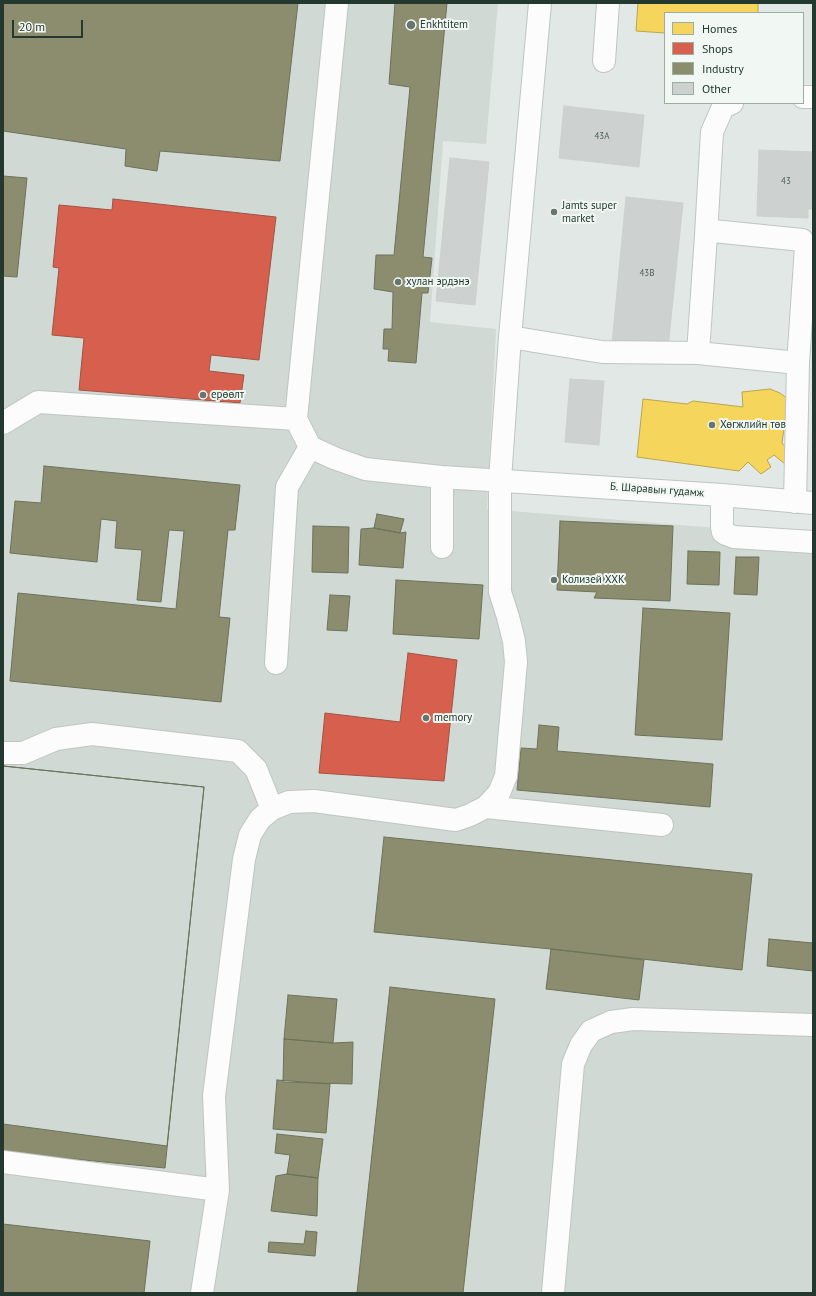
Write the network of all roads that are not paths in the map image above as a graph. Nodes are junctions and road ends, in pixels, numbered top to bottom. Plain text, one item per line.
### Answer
1 (337, 3) edge
2 (540, 3) edge
3 (608, 3) edge
4 (604, 61) dead end
5 (730, 104) edge
6 (706, 235) junction
7 (510, 337) junction
8 (698, 353) junction
9 (798, 362) junction
10 (296, 419) junction
11 (3, 423) edge
12 (310, 447) junction
13 (442, 476) junction
14 (500, 480) junction
15 (722, 495) junction
16 (804, 502) edge
17 (813, 542) edge
18 (442, 547) dead end
19 (276, 663) dead end
20 (3, 753) edge
21 (486, 807) junction
22 (272, 809) junction
23 (662, 824) dead end
24 (813, 1025) edge
25 (3, 1162) edge
26 (218, 1190) junction
27 (202, 1293) edge
28 (553, 1293) edge

1 - 10 street
2 - 7 street
3 - 4 street
5 - 6 street
6 - 8 street
6 - 9 street
7 - 8 street
7 - 14 street
8 - 9 street
9 - 16 street
10 - 11 street
10 - 12 street
12 - 13 street, Б. Шаравын гудамж
12 - 19 street
13 - 14 street, Б. Шаравын гудамж
13 - 18 street
14 - 15 street, Б. Шаравын гудамж
14 - 21 street
15 - 16 street, Б. Шаравын гудамж
15 - 17 street
20 - 22 street
21 - 22 street
21 - 23 street
22 - 26 street
24 - 28 street
25 - 26 street
26 - 27 street

